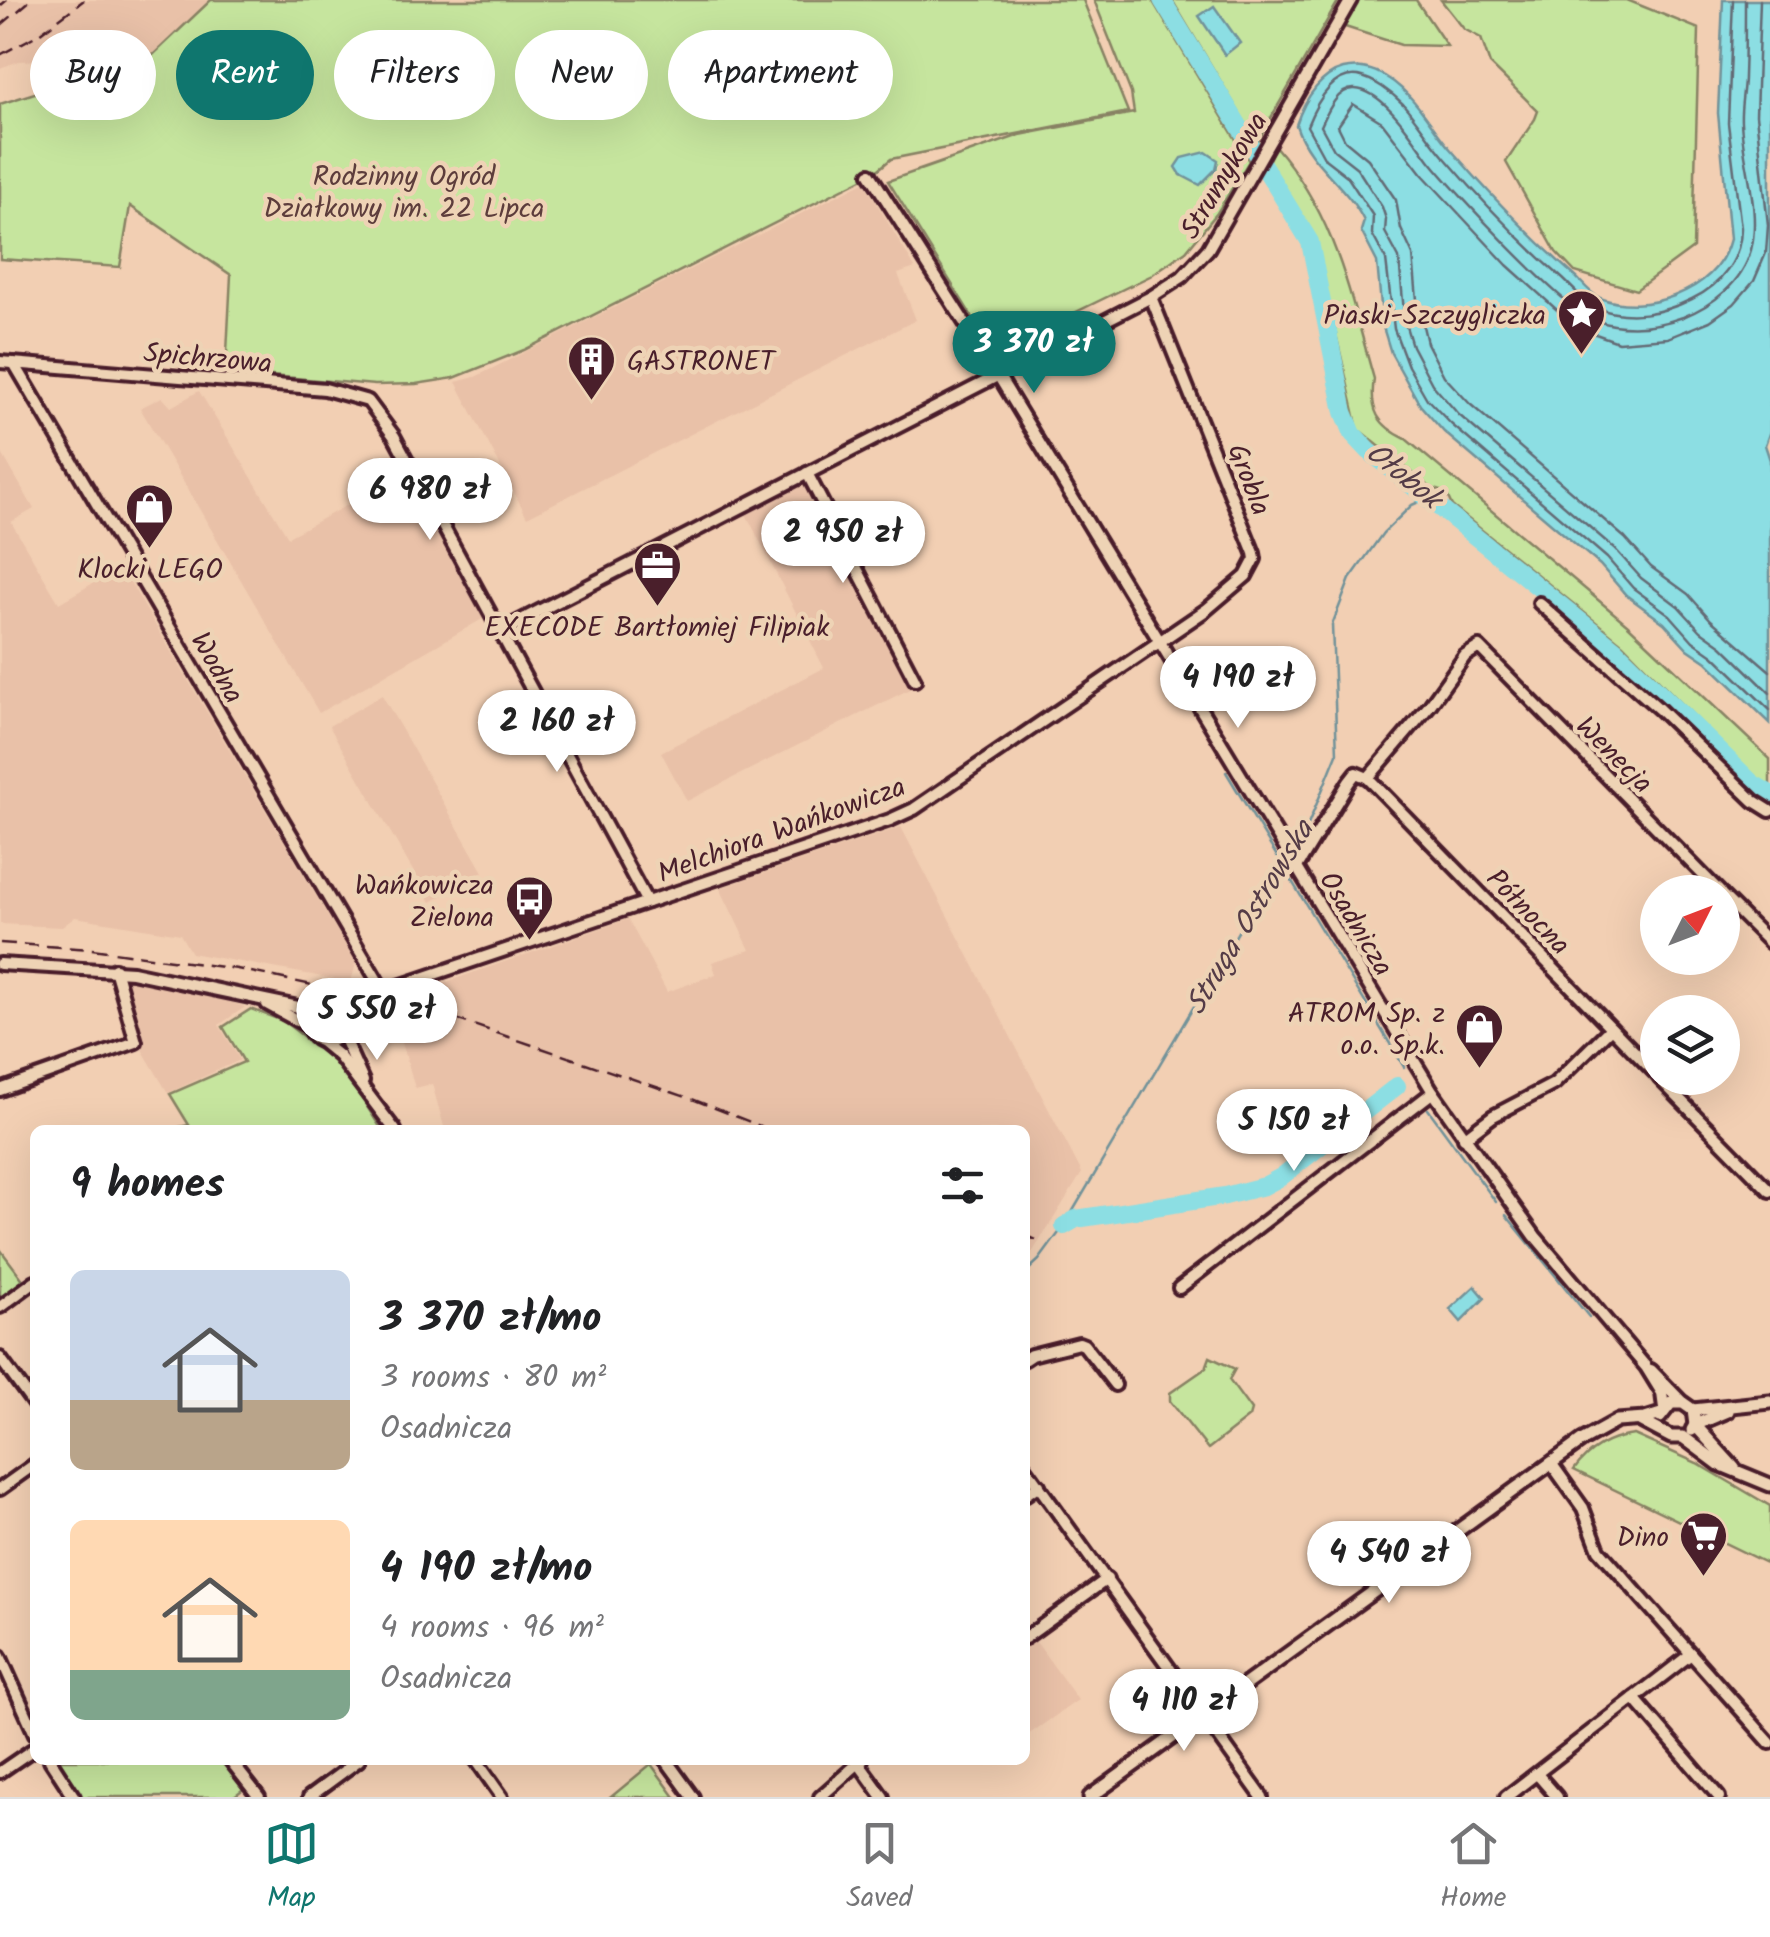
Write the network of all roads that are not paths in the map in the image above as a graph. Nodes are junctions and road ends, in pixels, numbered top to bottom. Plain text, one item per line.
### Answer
1 (1351, 0) edge
2 (870, 174) dead end
3 (1151, 297) junction
4 (0, 362) edge
5 (14, 363) junction
6 (998, 375) junction
7 (807, 474) junction
8 (1539, 603) dead end
9 (502, 630) junction
10 (1160, 642) junction
11 (915, 680) dead end
12 (1368, 778) junction
13 (1770, 811) edge
14 (1297, 867) junction
15 (1702, 875) edge
16 (647, 902) junction
17 (1740, 913) edge
18 (1770, 943) edge
19 (0, 964) edge
20 (115, 970) junction
21 (384, 992) junction
22 (257, 999) junction
23 (332, 1010) junction
24 (317, 1011) junction
25 (309, 1027) junction
26 (1611, 1028) junction
27 (342, 1029) junction
28 (322, 1042) junction
29 (1640, 1058) edge
30 (0, 1090) edge
31 (1432, 1092) junction
32 (1676, 1095) edge
33 (370, 1096) junction
34 (391, 1125) edge
35 (1464, 1138) junction
36 (1770, 1191) edge
37 (30, 1285) edge
38 (1179, 1288) dead end
39 (0, 1307) edge
40 (1030, 1355) edge
41 (0, 1358) edge
42 (1646, 1367) junction
43 (1115, 1385) dead end
44 (30, 1399) edge
45 (1770, 1402) edge
46 (1688, 1406) junction
47 (1736, 1408) junction
48 (1663, 1411) junction
49 (1636, 1419) junction
50 (1695, 1425) junction
51 (1666, 1434) junction
52 (1682, 1437) junction
53 (1551, 1463) junction
54 (30, 1468) edge
55 (1737, 1471) junction
56 (1030, 1473) edge
57 (1770, 1484) edge
58 (1039, 1485) junction
59 (0, 1489) edge
60 (1030, 1491) edge
61 (1107, 1579) junction
62 (1030, 1634) edge
63 (1692, 1654) junction
64 (0, 1656) edge
65 (1634, 1698) junction
66 (1204, 1714) junction
67 (30, 1723) edge
68 (1770, 1743) edge
69 (30, 1751) edge
70 (53, 1765) edge
71 (234, 1765) edge
72 (352, 1765) edge
73 (480, 1765) edge
74 (670, 1765) edge
75 (855, 1765) edge
76 (862, 1765) edge
77 (0, 1772) edge
78 (1538, 1774) junction
79 (74, 1797) edge
80 (259, 1797) edge
81 (309, 1797) edge
82 (502, 1797) edge
83 (694, 1797) edge
84 (820, 1797) edge
85 (882, 1797) edge
86 (1090, 1797) edge
87 (1262, 1797) edge
88 (1506, 1797) edge
89 (1557, 1797) edge
90 (1719, 1797) edge

1 - 3 street, Strumykowa
2 - 6 street, Osadnicza
3 - 6 street, Strumykowa
3 - 10 street, Grobla
4 - 5 street, Spichrzowa
5 - 9 street, Spichrzowa
5 - 21 street, Wodna
6 - 7 street, Strumykowa
6 - 10 street, Osadnicza
7 - 9 street, Strumykowa
7 - 11 street
8 - 13 street
9 - 16 street, Spichrzowa
10 - 14 street, Osadnicza
10 - 16 street, Melchiora Wańkowicza
12 - 14 street
12 - 15 street, Wenecja
12 - 26 street, Północna
14 - 31 street, Osadnicza
16 - 21 street, Melchiora Wańkowicza
17 - 18 street, Wenecja
19 - 20 street
20 - 22 street
20 - 30 street
21 - 23 street, Melchiora Wańkowicza
21 - 27 street, Melchiora Wańkowicza
22 - 24 street
22 - 25 street
23 - 24 street
23 - 27 street
24 - 25 street
25 - 28 street
26 - 29 street, Północna
26 - 35 street
27 - 28 street
27 - 33 street
28 - 33 street
31 - 35 street, Osadnicza
31 - 38 street
32 - 36 street, Północna
33 - 34 street
35 - 42 street, Osadnicza
37 - 39 street
40 - 43 street
41 - 44 street
42 - 46 street, Osadnicza
42 - 48 street, Osadnicza
45 - 47 street
46 - 47 street
46 - 48 street
46 - 50 street
47 - 50 street
48 - 49 street
48 - 51 street
49 - 51 street
49 - 53 street
50 - 52 street
50 - 55 street
51 - 52 street
52 - 55 street
53 - 63 street
53 - 66 street
54 - 59 street
55 - 57 street
56 - 58 street
58 - 60 street
58 - 61 street
61 - 62 street
61 - 66 street
63 - 65 street
63 - 68 street
64 - 67 street
65 - 78 street
65 - 90 street
66 - 86 street
66 - 87 street
69 - 77 street
70 - 79 street
71 - 80 street
72 - 81 street
73 - 82 street
74 - 83 street
75 - 84 street
76 - 85 street
78 - 88 street
78 - 89 street

